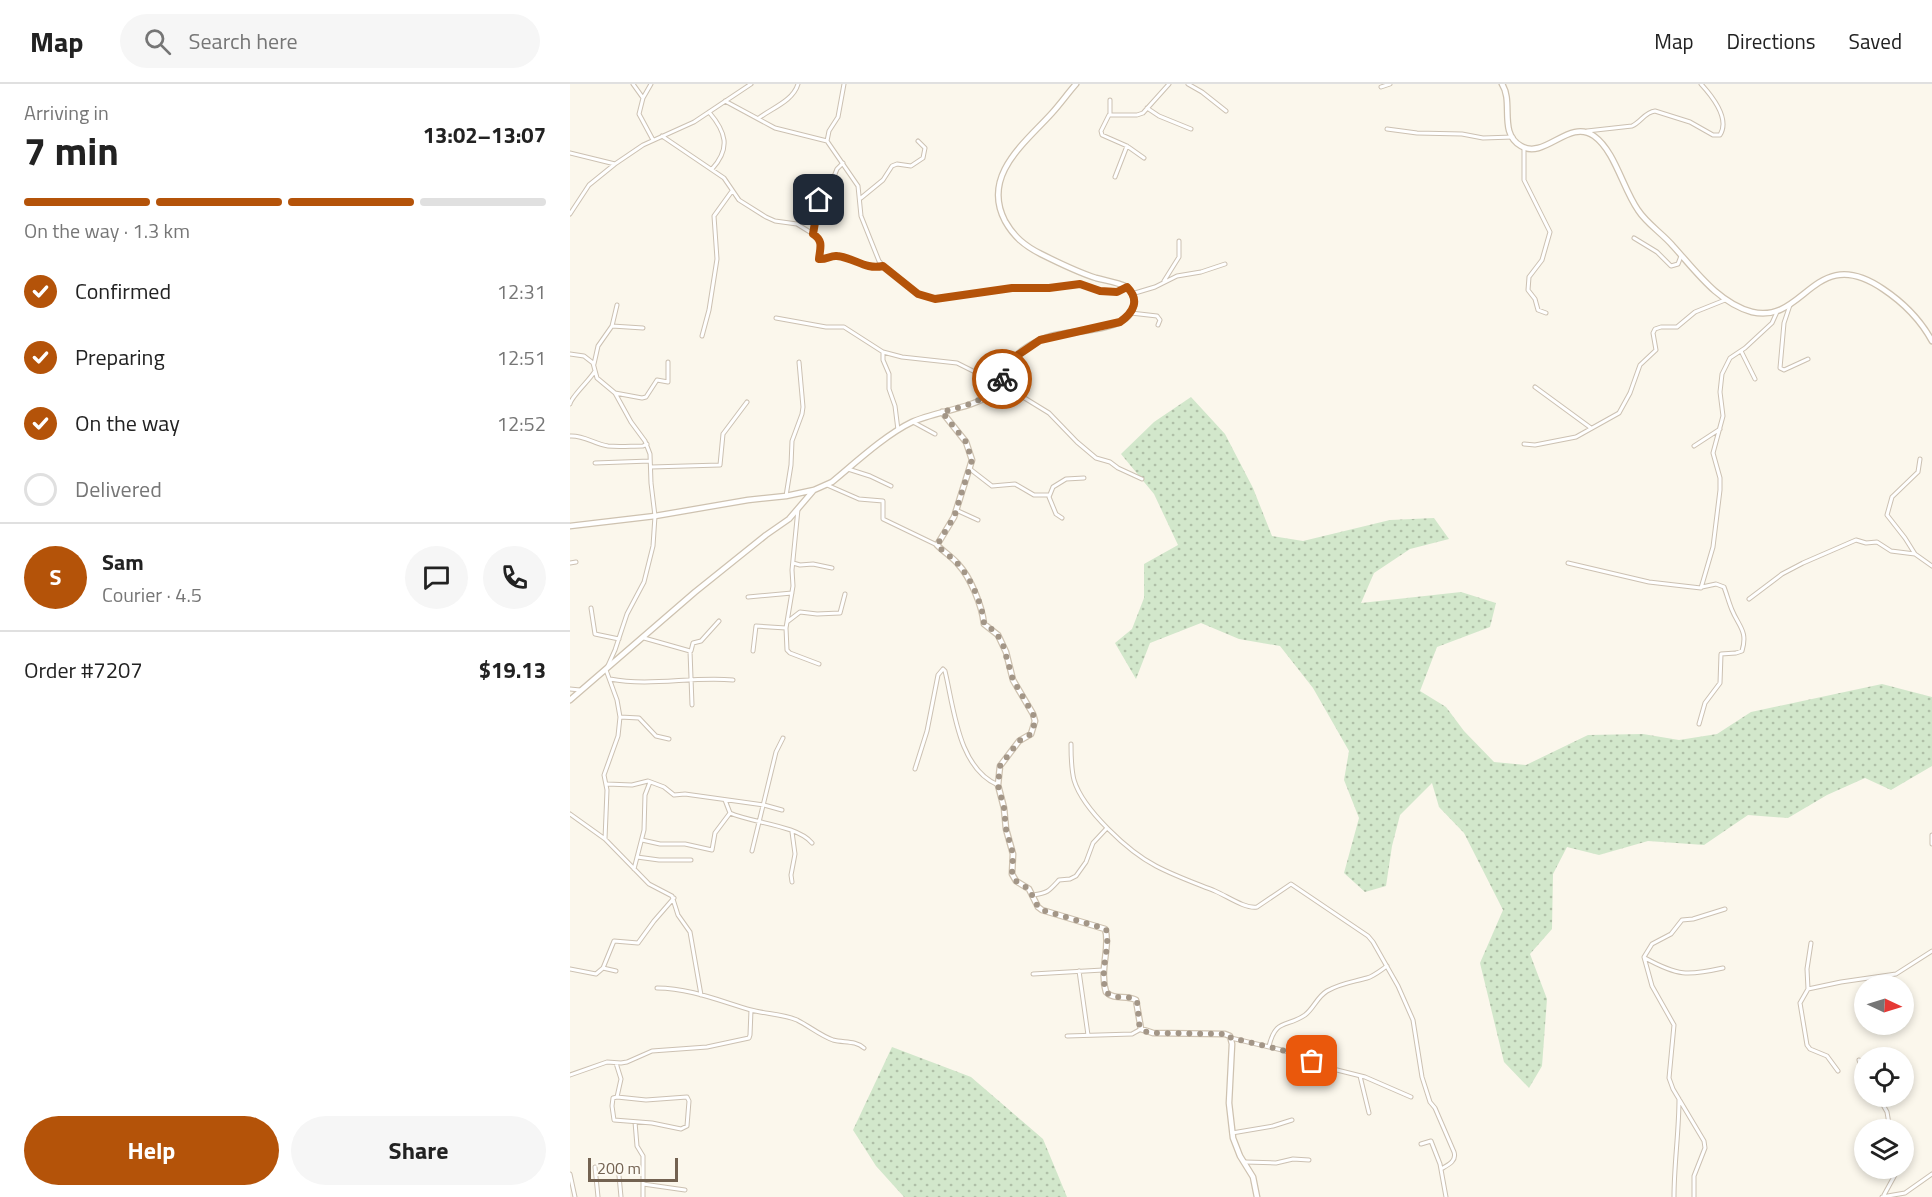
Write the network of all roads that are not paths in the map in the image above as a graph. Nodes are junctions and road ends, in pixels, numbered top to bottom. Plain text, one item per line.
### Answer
1 (633, 84) edge
2 (651, 84) edge
3 (751, 84) edge
4 (798, 84) edge
5 (844, 84) edge
6 (1076, 84) edge
7 (1169, 84) edge
8 (1188, 84) edge
9 (1390, 84) edge
10 (1502, 84) edge
11 (1701, 84) edge
12 (1381, 87) dead end
13 (643, 98) junction
14 (1110, 100) dead end
15 (724, 101) junction
16 (1147, 108) junction
17 (1226, 111) dead end
18 (709, 112) junction
19 (1110, 115) junction
20 (759, 118) junction
21 (1191, 129) dead end
22 (1387, 129) dead end
23 (1584, 132) junction
24 (662, 136) junction
25 (1513, 137) junction
26 (653, 140) junction
27 (827, 141) junction
28 (918, 141) dead end
29 (1127, 146) junction
30 (1524, 148) junction
31 (570, 153) edge
32 (1144, 159) dead end
33 (843, 163) junction
34 (615, 164) junction
35 (712, 169) junction
36 (1115, 177) dead end
37 (732, 191) junction
38 (861, 198) junction
39 (570, 214) edge
40 (813, 234) junction
41 (1634, 238) dead end
42 (1179, 241) dead end
43 (1682, 256) junction
44 (1225, 264) dead end
45 (883, 266) junction
46 (1163, 283) junction
47 (1127, 287) junction
48 (1131, 292) junction
49 (1727, 299) junction
50 (1790, 303) junction
51 (617, 305) dead end
52 (1777, 312) junction
53 (1131, 313) junction
54 (1546, 313) dead end
55 (776, 318) dead end
56 (1158, 325) dead end
57 (612, 326) junction
58 (643, 328) dead end
59 (702, 336) dead end
60 (1932, 341) edge
61 (1741, 351) junction
62 (883, 352) junction
63 (570, 354) edge
64 (1808, 359) dead end
65 (668, 362) dead end
66 (799, 362) dead end
67 (594, 366) junction
68 (595, 371) junction
69 (1755, 379) dead end
70 (999, 384) junction
71 (1535, 387) dead end
72 (615, 393) junction
73 (989, 395) junction
74 (747, 402) dead end
75 (570, 404) edge
76 (942, 412) junction
77 (914, 422) junction
78 (1591, 428) junction
79 (1721, 428) junction
80 (898, 430) junction
81 (935, 434) dead end
82 (570, 436) edge
83 (647, 444) junction
84 (1524, 444) dead end
85 (1694, 446) dead end
86 (1920, 459) dead end
87 (650, 461) junction
88 (595, 463) dead end
89 (651, 467) junction
90 (848, 469) junction
91 (970, 469) junction
92 (1084, 478) dead end
93 (1142, 479) dead end
94 (826, 486) junction
95 (891, 486) dead end
96 (814, 490) junction
97 (1049, 495) junction
98 (786, 496) junction
99 (798, 509) junction
100 (956, 510) junction
101 (655, 516) junction
102 (1062, 518) dead end
103 (978, 520) dead end
104 (570, 526) edge
105 (937, 545) junction
106 (1915, 554) junction
107 (570, 562) edge
108 (576, 562) dead end
109 (793, 562) junction
110 (1568, 562) dead end
111 (1932, 566) edge
112 (832, 568) dead end
113 (1702, 587) junction
114 (792, 593) junction
115 (844, 594) dead end
116 (748, 597) dead end
117 (1749, 599) dead end
118 (591, 608) dead end
119 (719, 621) dead end
120 (787, 622) junction
121 (786, 628) junction
122 (644, 638) junction
123 (619, 639) junction
124 (753, 651) dead end
125 (691, 652) junction
126 (819, 664) dead end
127 (606, 670) junction
128 (610, 679) junction
129 (690, 680) junction
130 (733, 680) dead end
131 (570, 689) edge
132 (581, 690) junction
133 (570, 700) edge
134 (692, 705) dead end
135 (620, 717) junction
136 (1699, 724) dead end
137 (783, 738) dead end
138 (669, 739) dead end
139 (1071, 744) dead end
140 (915, 769) dead end
141 (650, 782) junction
142 (607, 784) junction
143 (998, 785) junction
144 (725, 800) junction
145 (764, 805) junction
146 (782, 810) dead end
147 (730, 813) junction
148 (570, 814) edge
149 (759, 823) junction
150 (1107, 828) junction
151 (792, 832) junction
152 (1932, 835) edge
153 (605, 839) junction
154 (642, 840) junction
155 (812, 843) dead end
156 (1932, 844) edge
157 (752, 851) dead end
158 (637, 857) junction
159 (691, 860) dead end
160 (634, 869) junction
161 (792, 882) dead end
162 (1033, 895) junction
163 (674, 898) junction
164 (1725, 909) dead end
165 (1811, 943) dead end
166 (1932, 951) edge
167 (1644, 957) junction
168 (1387, 966) junction
169 (603, 968) junction
170 (1723, 968) dead end
171 (570, 969) edge
172 (1103, 970) junction
173 (616, 971) dead end
174 (1079, 971) junction
175 (1033, 974) dead end
176 (657, 988) dead end
177 (1808, 989) junction
178 (701, 995) junction
179 (751, 1010) junction
180 (1141, 1029) junction
181 (1088, 1035) junction
182 (1067, 1036) dead end
183 (1231, 1038) junction
184 (1269, 1046) junction
185 (864, 1048) dead end
186 (616, 1063) junction
187 (1838, 1071) dead end
188 (570, 1076) edge
189 (1360, 1076) junction
190 (617, 1097) junction
191 (1411, 1097) dead end
192 (1679, 1097) junction
193 (1369, 1113) dead end
194 (1292, 1120) dead end
195 (635, 1122) junction
196 (1232, 1133) junction
197 (1420, 1144) dead end
198 (1309, 1160) dead end
199 (1243, 1162) junction
200 (618, 1165) dead end
201 (595, 1167) dead end
202 (1441, 1169) junction
203 (570, 1174) edge
204 (1932, 1174) edge
205 (1893, 1179) edge
206 (643, 1184) junction
207 (685, 1190) dead end
208 (575, 1197) edge
209 (598, 1197) edge
210 (621, 1197) edge
211 (643, 1197) edge
212 (1257, 1197) edge
213 (1446, 1197) edge
214 (1674, 1197) edge
215 (1694, 1197) edge
216 (1883, 1197) edge

1 - 13 street
2 - 13 street
3 - 15 street
4 - 20 street
5 - 27 street
6 - 47 main road
7 - 16 street
8 - 17 street
9 - 12 street
10 - 25 main road
11 - 23 street
13 - 26 street
14 - 19 street
15 - 18 street
15 - 20 street
16 - 19 street
16 - 21 street
18 - 24 street
18 - 35 street
19 - 29 street
20 - 27 street
22 - 25 street
23 - 30 main road
23 - 43 main road
24 - 26 street
24 - 35 street
25 - 30 main road
26 - 34 street
27 - 33 street
28 - 38 street
29 - 32 street
29 - 36 street
30 - 54 street
31 - 34 street
33 - 38 street
33 - 40 street
34 - 39 street
35 - 37 street
37 - 40 street
37 - 59 street
38 - 45 street
40 - 45 street
41 - 43 street
42 - 46 street
43 - 49 main road
44 - 46 street
45 - 47 street
46 - 48 street
47 - 48 main road
48 - 53 main road
49 - 52 main road
49 - 78 street
50 - 52 main road
50 - 60 main road
50 - 64 street
51 - 57 street
52 - 61 street
53 - 56 street
53 - 70 main road
55 - 62 street
57 - 58 street
57 - 67 street
61 - 69 street
61 - 79 street
62 - 70 street
62 - 80 street
63 - 67 street
65 - 72 street
66 - 98 street
67 - 68 street
68 - 72 street
68 - 75 street
70 - 73 main road
71 - 78 street
72 - 83 street
73 - 76 main road
73 - 93 street
74 - 89 street
76 - 77 main road
76 - 91 main road
77 - 80 main road
77 - 81 street
78 - 84 street
79 - 85 street
79 - 113 street
80 - 90 main road
82 - 83 street
83 - 87 street
86 - 106 street
87 - 88 street
87 - 89 street
89 - 101 street
90 - 94 main road
90 - 95 street
91 - 97 street
91 - 100 main road
92 - 97 street
94 - 96 main road
94 - 105 street
96 - 98 main road
96 - 99 main road
97 - 102 street
98 - 101 main road
99 - 109 street
99 - 122 main road
100 - 103 street
100 - 105 main road
101 - 104 main road
101 - 123 street
105 - 143 main road
106 - 111 street
106 - 117 street
107 - 108 street
109 - 112 street
109 - 114 street
110 - 113 street
113 - 136 street
114 - 116 street
114 - 120 street
115 - 120 street
118 - 123 street
119 - 125 street
120 - 121 street
121 - 124 street
121 - 126 street
122 - 125 street
122 - 127 main road
123 - 127 street
125 - 129 street
127 - 128 street
127 - 132 main road
128 - 129 street
128 - 135 street
129 - 130 street
129 - 134 street
131 - 132 street
132 - 133 main road
135 - 138 street
135 - 142 street
137 - 145 street
139 - 150 street
140 - 143 street
141 - 142 street
141 - 144 street
141 - 154 street
142 - 153 street
143 - 162 main road
144 - 145 street
144 - 147 street
145 - 146 street
145 - 149 street
147 - 149 street
147 - 154 street
148 - 153 street
149 - 151 street
149 - 157 street
150 - 162 street
150 - 168 street
151 - 155 street
151 - 161 street
152 - 156 street
153 - 160 street
154 - 158 street
158 - 159 street
158 - 160 street
160 - 163 street
162 - 172 main road
163 - 169 street
163 - 178 street
164 - 167 street
165 - 177 street
166 - 177 street
167 - 170 street
167 - 192 street
168 - 184 street
168 - 202 street
169 - 171 street
169 - 173 street
172 - 174 street
172 - 180 main road
174 - 175 street
174 - 181 street
176 - 178 street
177 - 187 street
178 - 179 street
179 - 185 street
179 - 186 street
180 - 181 street
180 - 183 main road
181 - 182 street
183 - 184 street
183 - 196 main road
184 - 189 street
186 - 188 street
186 - 190 street
189 - 191 street
189 - 193 street
190 - 195 street
190 - 195 street
192 - 214 street
192 - 215 street
194 - 196 street
195 - 206 street
196 - 199 main road
197 - 202 street
198 - 199 street
199 - 212 main road
200 - 210 street
201 - 209 street
202 - 213 street
203 - 208 street
204 - 216 street
205 - 216 street
206 - 207 street
206 - 211 street

